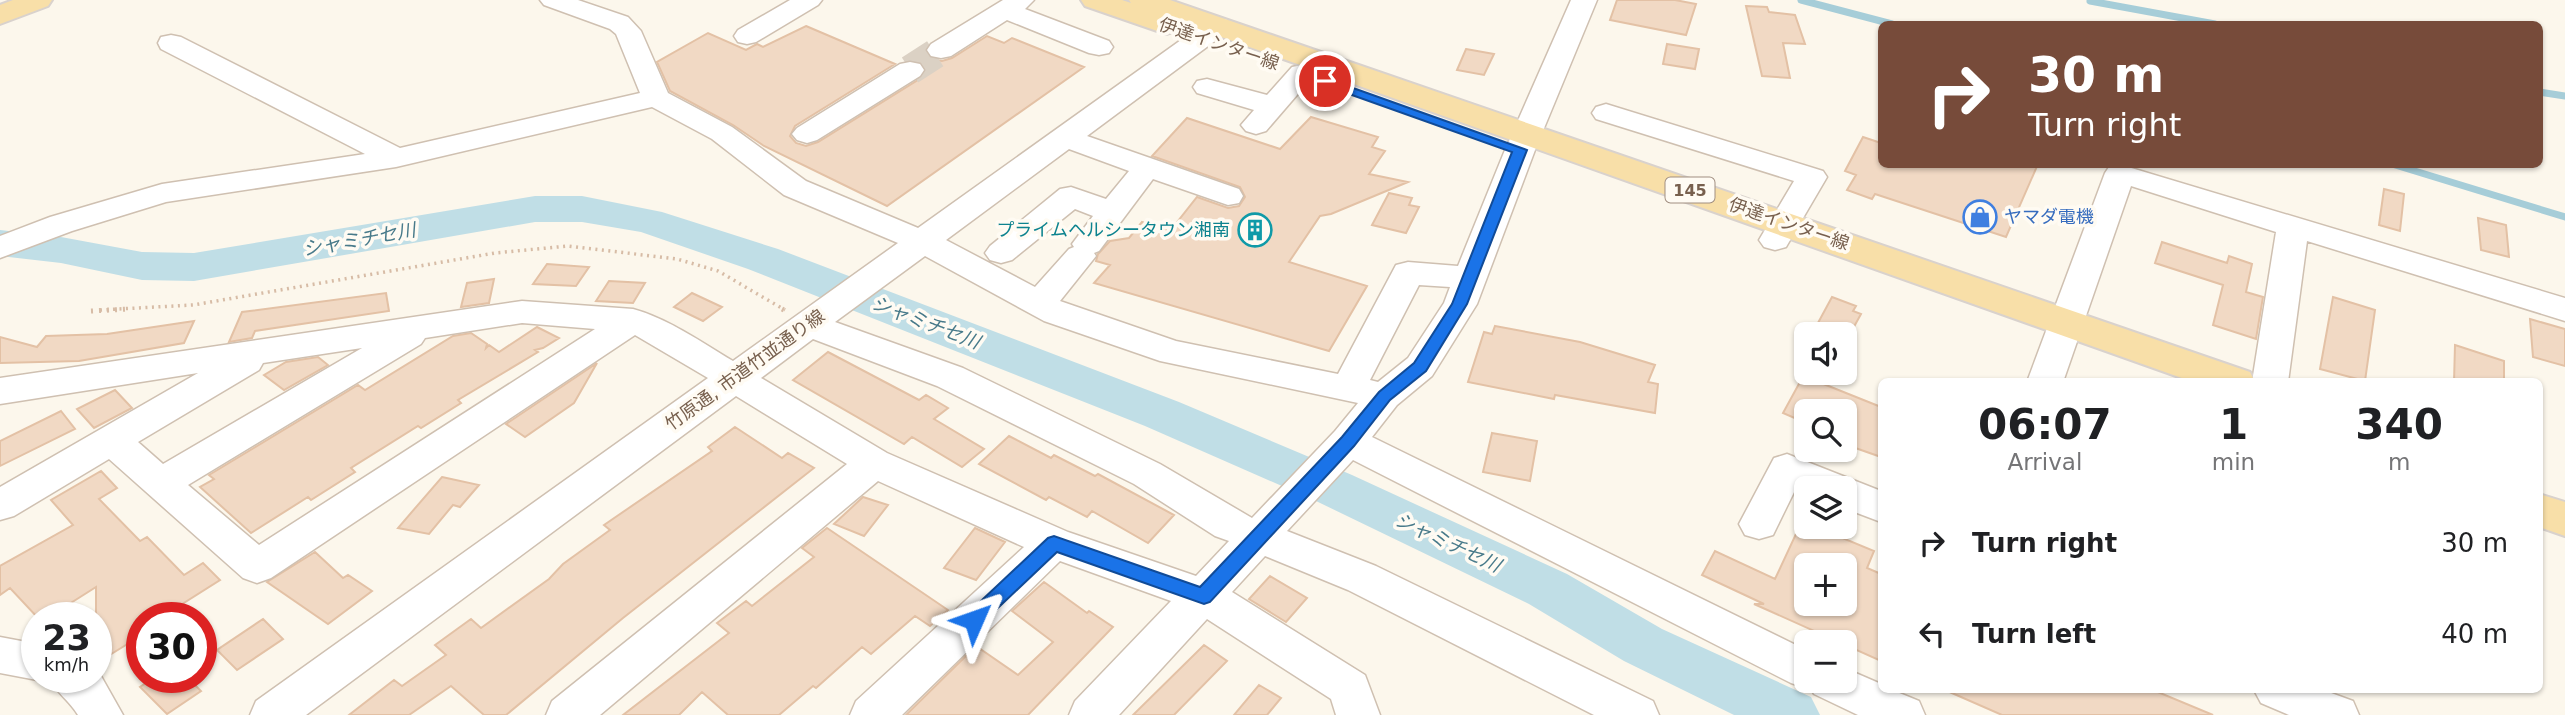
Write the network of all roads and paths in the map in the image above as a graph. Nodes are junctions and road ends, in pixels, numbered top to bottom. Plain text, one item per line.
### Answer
1 (38, 0) edge
2 (554, 0) edge
3 (809, 0) edge
4 (1095, 0) edge
5 (1143, 0) edge
6 (1584, 0) edge
7 (1013, 5) edge
8 (0, 15) edge
9 (1210, 32) junction
10 (747, 36) dead end
11 (171, 43) dead end
12 (1099, 47) dead end
13 (941, 50) tunnel mouth
14 (910, 70) tunnel mouth
15 (1302, 73) junction
16 (1207, 87) dead end
17 (656, 98) junction
18 (1606, 113) dead end
19 (807, 134) dead end
20 (1066, 138) junction
21 (1524, 142) junction
22 (396, 158) junction
23 (1147, 167) junction
24 (1228, 196) dead end
25 (1111, 212) junction
26 (2293, 226) junction
27 (1781, 232) junction
28 (924, 242) junction
29 (0, 248) edge
30 (1001, 253) dead end
31 (1470, 278) junction
32 (1039, 304) junction
33 (91, 310) dead end
34 (2565, 310) edge
35 (633, 320) junction
36 (816, 320) junction
37 (426, 325) junction
38 (2064, 331) junction
39 (262, 352) junction
40 (734, 377) junction
41 (2046, 378) edge
42 (2166, 378) edge
43 (2223, 378) edge
44 (2271, 378) edge
45 (1348, 388) junction
46 (0, 391) edge
47 (1384, 396) junction
48 (112, 441) junction
49 (1341, 447) junction
50 (874, 463) junction
51 (1807, 476) edge
52 (159, 484) junction
53 (2543, 487) edge
54 (2565, 495) edge
55 (1857, 497) edge
56 (0, 505) edge
57 (1878, 506) edge
58 (2543, 511) edge
59 (2565, 519) edge
60 (1759, 524) dead end
61 (1263, 532) junction
62 (1054, 543) junction
63 (1204, 596) junction
64 (1794, 664) edge
65 (88, 693) edge
66 (1855, 693) edge
67 (2283, 693) edge
68 (289, 711) edge
69 (101, 715) edge
70 (568, 715) edge
71 (873, 715) edge
72 (1091, 715) edge
73 (1357, 715) edge
74 (1637, 715) edge
75 (1903, 715) edge
76 (2337, 715) edge

1 - 8 main road
2 - 17 street
3 - 10 street
4 - 9 main road, 伊達インター線 / 145
5 - 9 main road, 伊達インター線 / 145
6 - 21 street
7 - 12 street
7 - 13 street
9 - 15 main road, 伊達インター線 / 145
9 - 20 street, 竹原通, 市道竹並通り線
9 - 21 main road, 伊達インター線 / 145
11 - 22 street
14 - 19 street
15 - 16 street
15 - 21 main road, 伊達インター線 / 145
17 - 22 street
17 - 28 street
18 - 27 street
20 - 23 street
20 - 28 street, 竹原通, 市道竹並通り線
21 - 27 main road, 伊達インター線 / 145
21 - 31 street
22 - 29 street
23 - 24 street
23 - 25 street
25 - 30 street
25 - 32 street
26 - 34 street
26 - 38 street
26 - 44 street
27 - 38 main road, 伊達インター線 / 145
28 - 32 street
28 - 36 street, 竹原通, 市道竹並通り線
31 - 45 street
31 - 47 street
32 - 45 street
33 - 36 path
35 - 37 street
35 - 40 street
35 - 52 street
36 - 40 street, 竹原通, 市道竹並通り線
36 - 61 street
37 - 39 street
37 - 52 street
38 - 41 street
38 - 42 main road, 伊達インター線 / 145
38 - 43 main road, 伊達インター線 / 145
39 - 46 street
39 - 48 street
40 - 50 street
40 - 68 street, 竹原通, 市道竹並通り線
45 - 47 street
47 - 49 street
48 - 52 street
48 - 56 street
49 - 61 street
49 - 64 street
50 - 62 street
50 - 70 street
51 - 60 street
53 - 54 main road
55 - 57 street
58 - 59 main road
61 - 63 street
61 - 74 street
62 - 63 street
62 - 71 street
63 - 72 street
63 - 73 street
65 - 69 street
66 - 75 street
67 - 76 street

